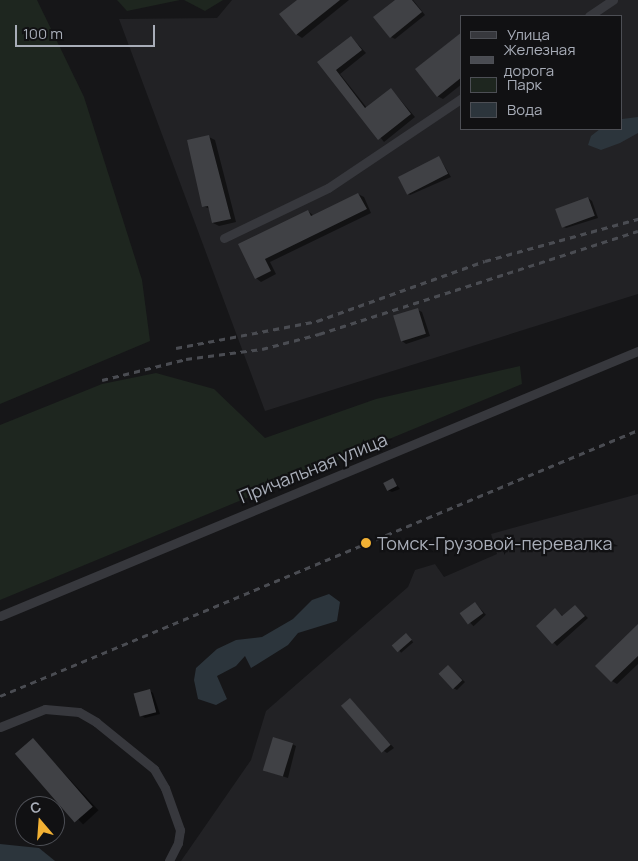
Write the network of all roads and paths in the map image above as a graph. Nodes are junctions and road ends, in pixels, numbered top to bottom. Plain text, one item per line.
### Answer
1 (613, 0) edge
2 (590, 15) edge
3 (460, 99) edge
4 (224, 238) dead end
5 (638, 351) edge
6 (0, 616) edge
7 (0, 727) edge
8 (169, 861) edge

1 - 2 street
3 - 4 street
5 - 6 street, Причальная улица
7 - 8 street

